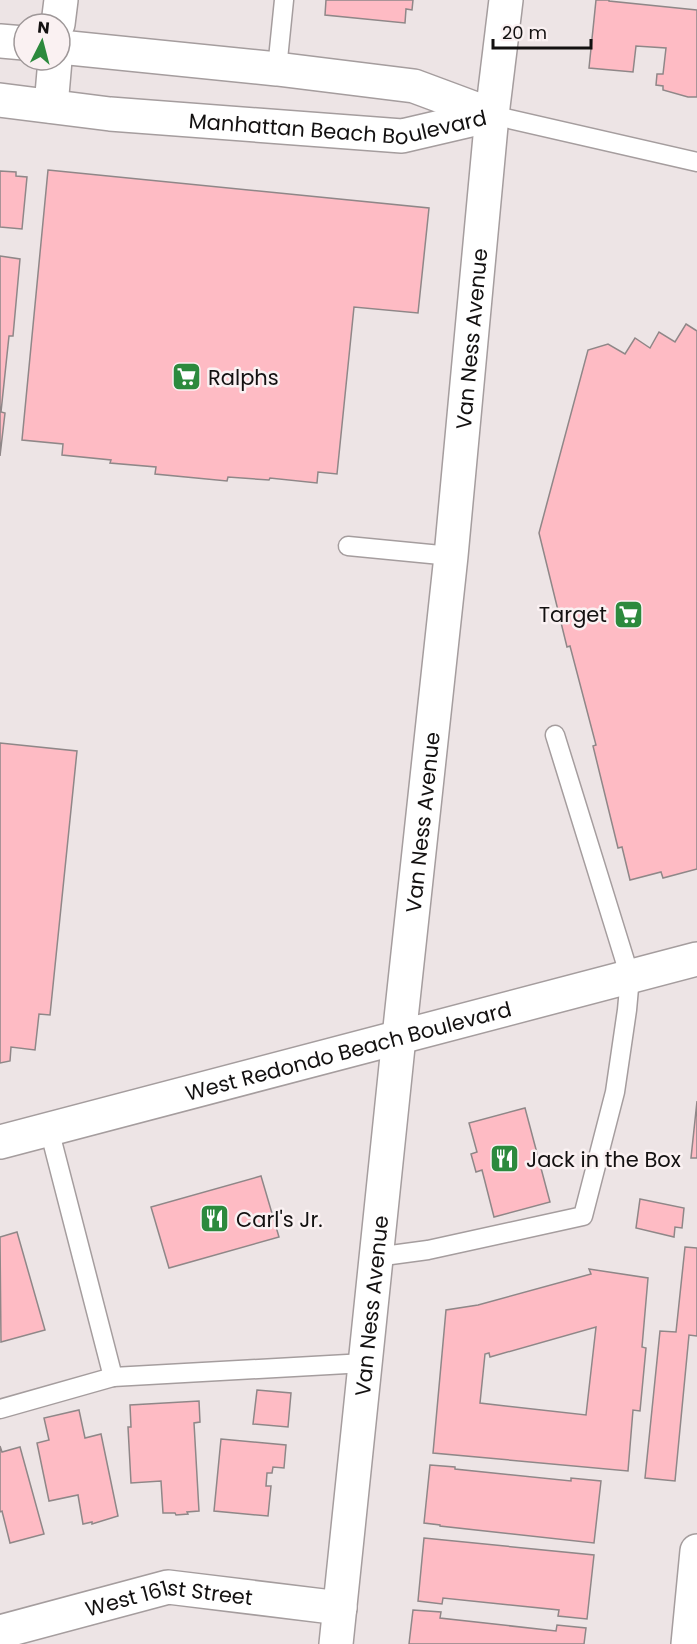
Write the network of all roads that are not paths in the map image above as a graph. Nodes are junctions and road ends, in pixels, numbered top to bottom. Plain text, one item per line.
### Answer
1 (284, 0) edge
2 (507, 0) edge
3 (72, 48) edge
4 (277, 69) junction
5 (54, 72) edge
6 (0, 100) edge
7 (51, 106) junction
8 (492, 115) junction
9 (697, 162) edge
10 (348, 546) dead end
11 (451, 556) junction
12 (555, 735) dead end
13 (697, 959) edge
14 (630, 977) junction
15 (399, 1037) junction
16 (49, 1128) junction
17 (0, 1142) edge
18 (376, 1257) junction
19 (365, 1363) junction
20 (113, 1377) junction
21 (0, 1409) edge
22 (697, 1551) edge
23 (340, 1608) junction
24 (0, 1632) edge
25 (336, 1644) edge
26 (688, 1644) edge

1 - 4 lane
2 - 8 main road, Van Ness Avenue
3 - 4 main road, Manhattan Beach Boulevard
4 - 8 main road, Manhattan Beach Boulevard
5 - 7 main road
6 - 7 main road, Manhattan Beach Boulevard
7 - 8 main road, Manhattan Beach Boulevard
8 - 9 lane
8 - 11 main road, Van Ness Avenue
10 - 11 lane
11 - 15 main road, Van Ness Avenue
12 - 14 lane
13 - 14 main road, West Redondo Beach Boulevard
14 - 15 main road, West Redondo Beach Boulevard
14 - 18 lane
15 - 16 main road, West Redondo Beach Boulevard
15 - 18 main road, Van Ness Avenue
16 - 17 main road, West Redondo Beach Boulevard
16 - 20 lane
18 - 19 main road, Van Ness Avenue
19 - 20 lane
19 - 23 main road, Van Ness Avenue
20 - 21 lane
22 - 26 main road
23 - 24 main road, West 161st Street
23 - 25 main road, Van Ness Avenue

